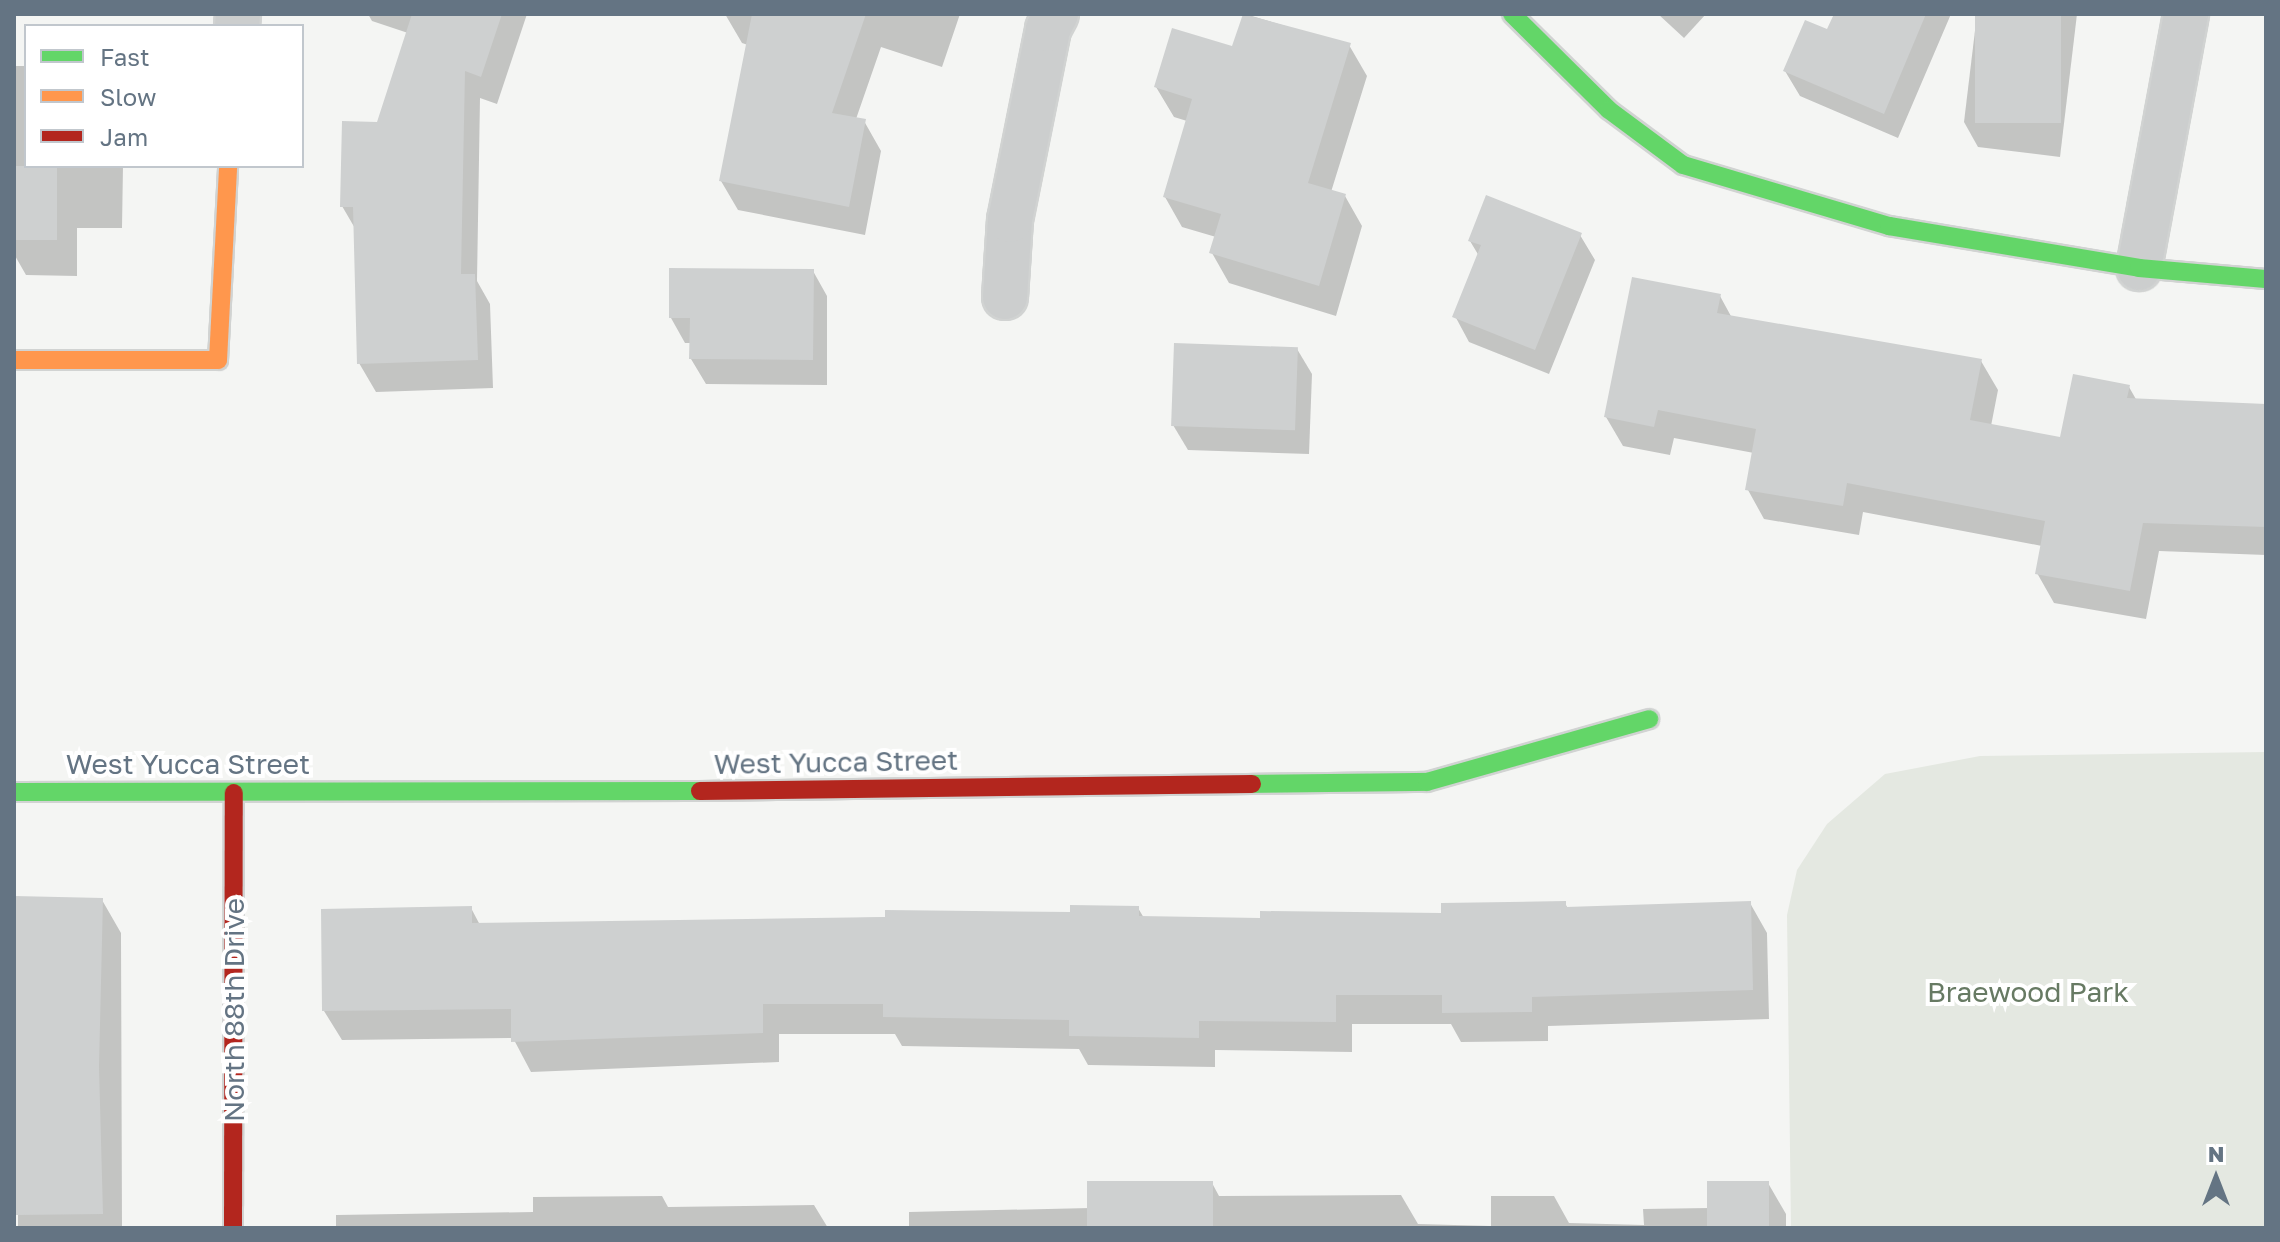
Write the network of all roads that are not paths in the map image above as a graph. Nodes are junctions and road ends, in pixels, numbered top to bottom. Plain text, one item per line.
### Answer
1 (1056, 14) edge
2 (1512, 14) edge
3 (2186, 14) edge
4 (228, 168) edge
5 (2139, 268) junction
6 (2266, 279) edge
7 (1005, 297) dead end
8 (14, 360) edge
9 (1649, 719) dead end
10 (14, 792) edge
11 (234, 793) junction
12 (233, 1228) edge

1 - 7 street
2 - 5 street
3 - 5 street
4 - 8 street
5 - 6 street
9 - 11 street, West Yucca Street
10 - 11 street, West Yucca Street
11 - 12 street, North 88th Drive

